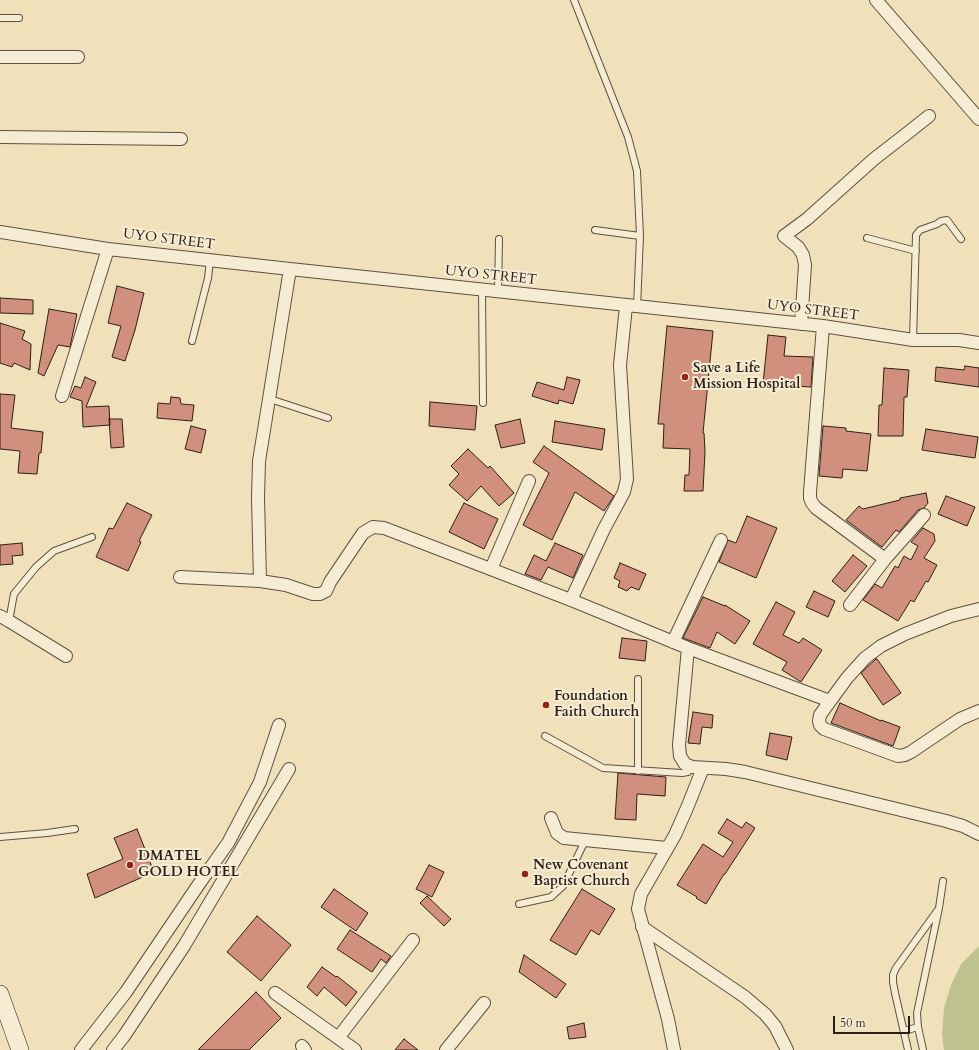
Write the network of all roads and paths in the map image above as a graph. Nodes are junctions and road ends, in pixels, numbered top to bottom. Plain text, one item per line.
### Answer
1 (574, 0) edge
2 (876, 0) edge
3 (0, 18) edge
4 (19, 18) dead end
5 (0, 57) edge
6 (78, 57) dead end
7 (929, 116) dead end
8 (979, 120) edge
9 (0, 138) edge
10 (181, 139) dead end
11 (595, 230) dead end
12 (0, 232) edge
13 (640, 236) junction
14 (867, 238) dead end
15 (499, 239) dead end
16 (961, 239) dead end
17 (108, 249) junction
18 (916, 251) junction
19 (210, 260) junction
20 (290, 269) junction
21 (482, 290) junction
22 (498, 292) junction
23 (632, 306) junction
24 (801, 324) junction
25 (823, 326) junction
26 (913, 340) junction
27 (192, 341) dead end
28 (979, 343) edge
29 (62, 396) dead end
30 (270, 399) junction
31 (483, 403) dead end
32 (328, 418) dead end
33 (529, 480) dead end
34 (924, 515) dead end
35 (92, 536) dead end
36 (721, 540) dead end
37 (885, 559) junction
38 (491, 569) junction
39 (180, 577) dead end
40 (260, 581) junction
41 (571, 600) junction
42 (850, 604) dead end
43 (979, 609) edge
44 (5, 618) edge
45 (673, 642) junction
46 (688, 648) junction
47 (66, 656) dead end
48 (638, 679) dead end
49 (830, 701) junction
50 (979, 711) edge
51 (279, 725) dead end
52 (545, 736) dead end
53 (697, 768) junction
54 (289, 769) dead end
55 (638, 770) junction
56 (551, 818) dead end
57 (75, 828) dead end
58 (979, 834) edge
59 (0, 837) edge
60 (585, 841) junction
61 (667, 848) junction
62 (943, 881) dead end
63 (519, 904) dead end
64 (939, 908) junction
65 (642, 926) junction
66 (413, 940) dead end
67 (275, 993) dead end
68 (0, 994) edge
69 (484, 1003) dead end
70 (918, 1027) junction
71 (904, 1032) junction
72 (338, 1038) junction
73 (20, 1050) edge
74 (81, 1050) edge
75 (112, 1050) edge
76 (355, 1050) edge
77 (446, 1050) edge
78 (674, 1050) edge
79 (787, 1050) edge
80 (908, 1050) edge
81 (923, 1050) edge

1 - 13 lane
2 - 8 street
3 - 4 lane
5 - 6 street
7 - 24 street
9 - 10 street
11 - 13 lane
12 - 17 street, UYO STREET
13 - 23 lane
14 - 18 lane
15 - 22 lane
16 - 18 lane
17 - 19 street, UYO STREET
17 - 29 street
18 - 26 lane
19 - 20 street, UYO STREET
19 - 27 lane
20 - 21 street, UYO STREET
20 - 30 street
21 - 22 street, UYO STREET
21 - 31 lane
22 - 23 street, UYO STREET
23 - 24 street, UYO STREET
23 - 41 street
24 - 25 street, UYO STREET
25 - 26 street, UYO STREET
25 - 37 street
26 - 28 street, UYO STREET
30 - 32 lane
30 - 40 street
33 - 38 street
34 - 37 street
35 - 44 lane
36 - 45 street
37 - 42 street
38 - 40 street
38 - 41 street
39 - 40 street
41 - 45 street
43 - 49 street
44 - 47 street
45 - 46 street
46 - 49 street
46 - 53 street
48 - 55 lane
49 - 50 street
51 - 74 street
52 - 55 lane
53 - 55 lane
53 - 58 street
53 - 61 street
54 - 75 street
56 - 60 street
57 - 59 lane
60 - 61 street
60 - 63 lane
61 - 65 street
62 - 64 lane
64 - 70 lane
64 - 71 lane
65 - 78 street
65 - 79 street
66 - 72 street
67 - 72 street
68 - 73 main road
69 - 77 street
70 - 71 lane
70 - 81 lane
71 - 80 lane
72 - 76 street

